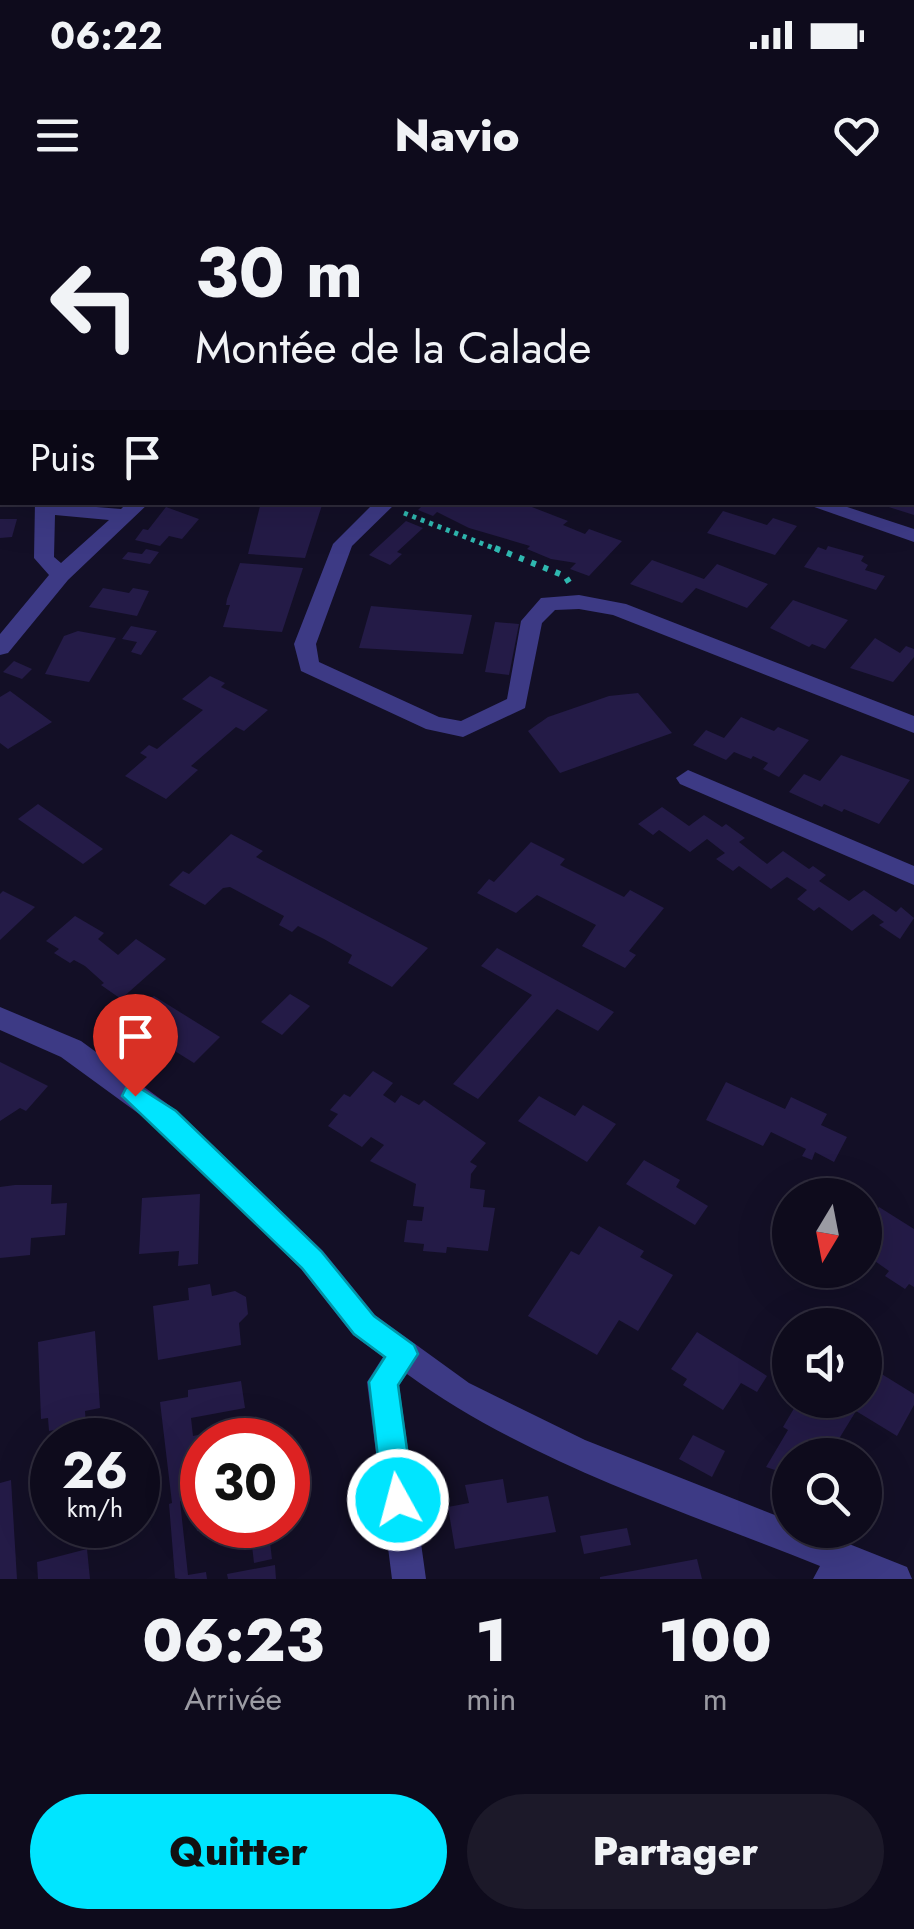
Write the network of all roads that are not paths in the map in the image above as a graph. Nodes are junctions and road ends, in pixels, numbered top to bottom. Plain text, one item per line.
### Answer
1 (45, 505) edge
2 (385, 505) edge
3 (819, 505) edge
4 (132, 509) edge
5 (914, 536) edge
6 (61, 575) junction
7 (0, 648) edge
8 (914, 725) edge
9 (688, 778) dead end
10 (914, 876) edge
11 (0, 1018) edge
12 (404, 1354) junction
13 (844, 1572) edge
14 (409, 1579) edge
15 (895, 1579) edge

1 - 4 street
1 - 6 street
2 - 8 street
3 - 5 street
4 - 6 street
6 - 7 street
9 - 10 street
11 - 12 street
12 - 13 street
12 - 14 street
13 - 15 street

